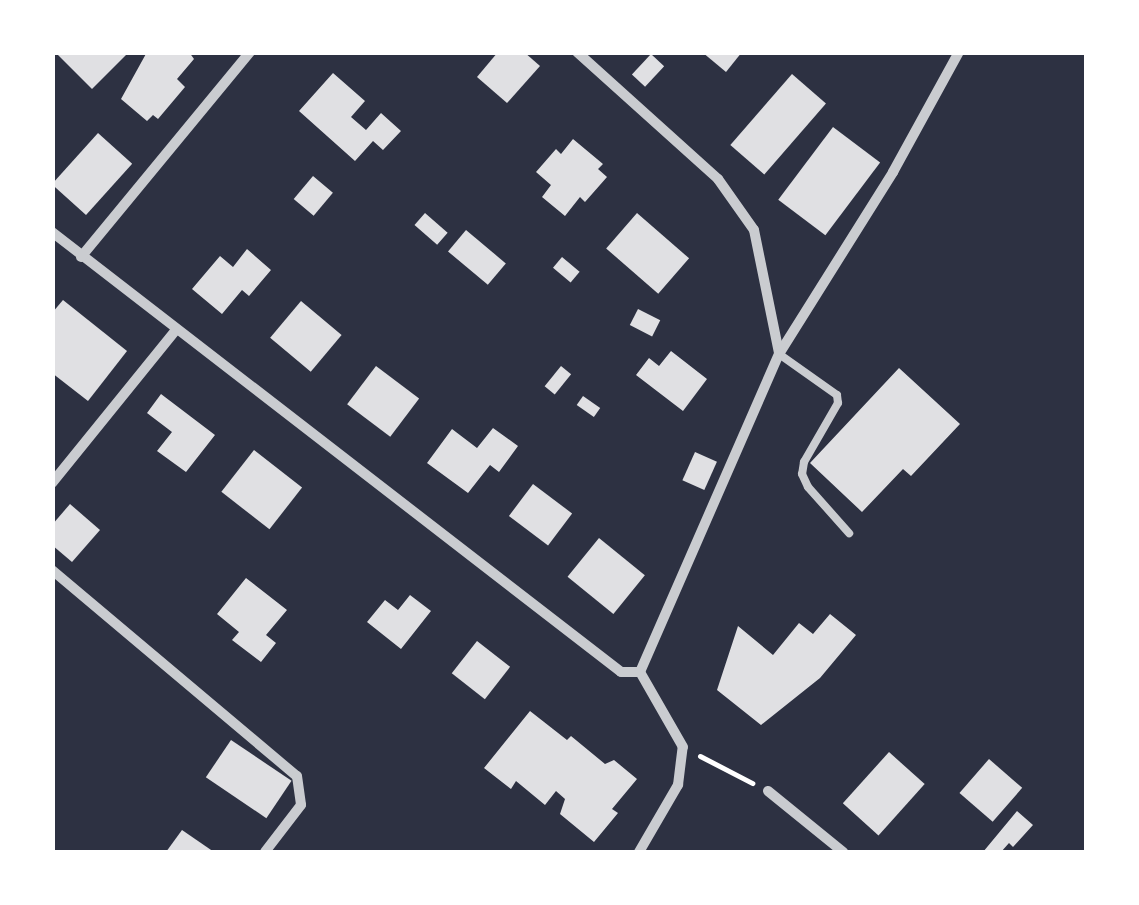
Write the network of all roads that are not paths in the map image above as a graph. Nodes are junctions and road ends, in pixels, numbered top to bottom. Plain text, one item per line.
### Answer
1 (250, 52) edge
2 (577, 52) edge
3 (959, 52) edge
4 (52, 232) edge
5 (81, 256) junction
6 (176, 330) junction
7 (779, 354) junction
8 (52, 483) edge
9 (849, 533) dead end
10 (52, 570) edge
11 (640, 672) junction
12 (768, 791) road end
13 (264, 852) edge
14 (639, 852) edge
15 (843, 852) edge

1 - 5 street
2 - 7 street
3 - 7 street
4 - 5 street
5 - 6 street
6 - 8 street
6 - 11 street
7 - 9 lane
7 - 11 street
10 - 13 street
11 - 14 street
12 - 15 street

